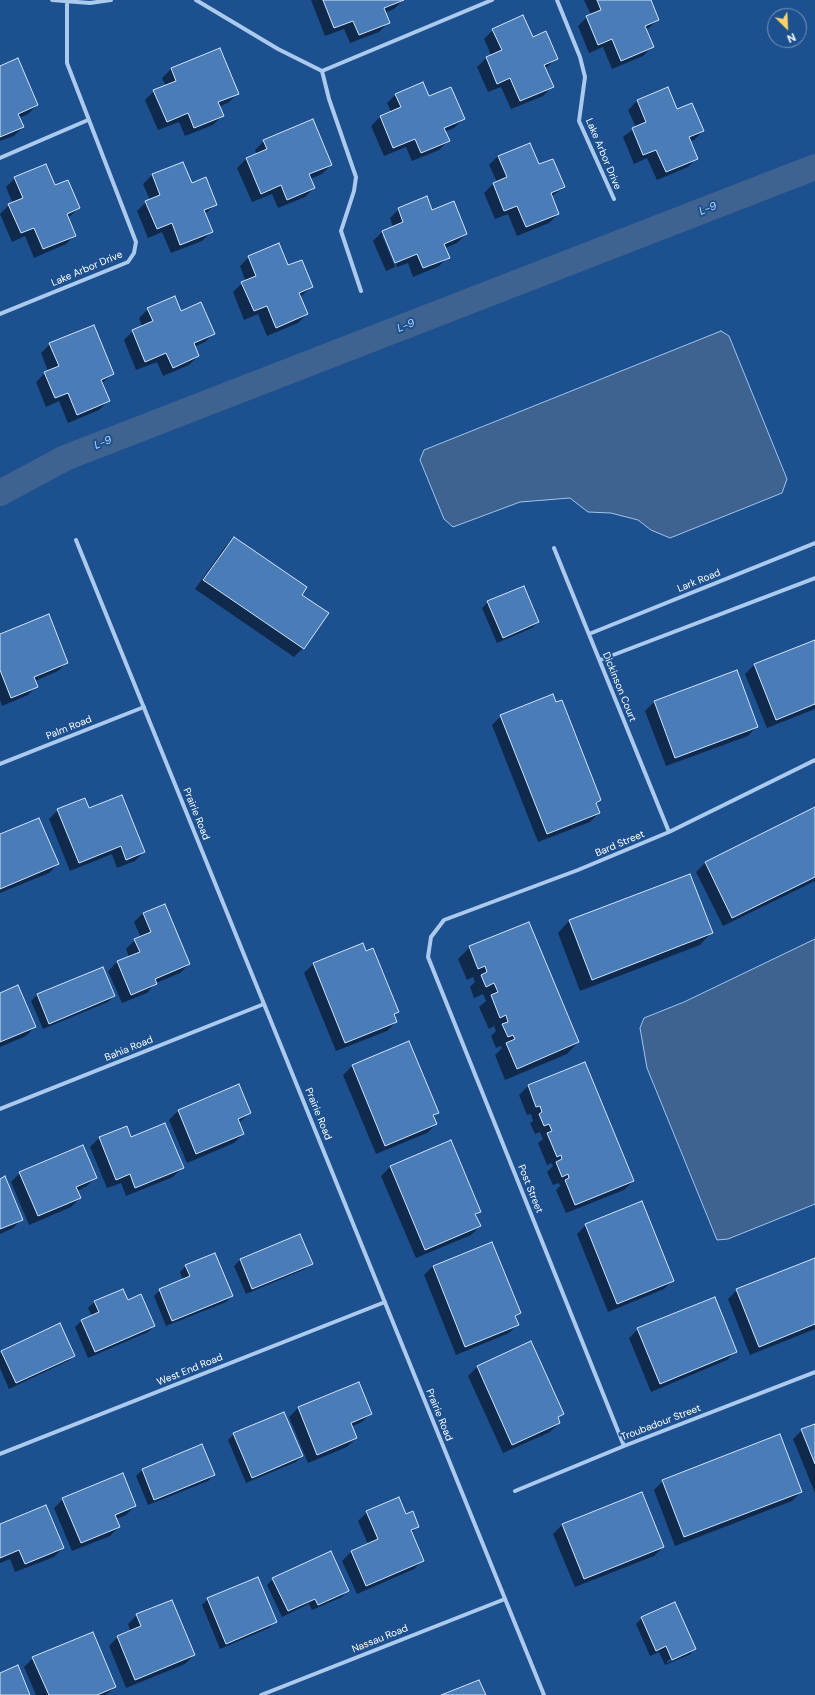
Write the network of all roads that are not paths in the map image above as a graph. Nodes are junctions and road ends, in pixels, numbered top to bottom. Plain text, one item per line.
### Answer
1 (52, 0) edge
2 (111, 0) edge
3 (196, 0) edge
4 (492, 0) edge
5 (557, 0) edge
6 (66, 1) edge
7 (322, 71) junction
8 (88, 120) junction
9 (0, 158) edge
10 (614, 199) dead end
11 (361, 292) dead end
12 (0, 314) edge
13 (76, 540) dead end
14 (815, 543) edge
15 (554, 548) dead end
16 (815, 578) edge
17 (589, 634) junction
18 (600, 660) junction
19 (144, 707) junction
20 (815, 760) edge
21 (0, 764) edge
22 (669, 832) junction
23 (431, 937) joint
24 (264, 1004) junction
25 (0, 1109) edge
26 (385, 1302) junction
27 (815, 1372) edge
28 (624, 1446) junction
29 (0, 1454) edge
30 (514, 1491) dead end
31 (505, 1598) junction
32 (261, 1695) edge
33 (544, 1695) edge

1 - 6 street
2 - 6 street
3 - 7 street
4 - 7 street
5 - 10 street, Lake Arbor Drive
6 - 8 street, Lake Arbor Drive
7 - 11 street
8 - 9 street
8 - 12 street, Lake Arbor Drive
13 - 19 street, Prairie Road
14 - 17 street, Lark Road
15 - 17 street, Dickinson Court
16 - 18 street
17 - 18 street, Dickinson Court
18 - 22 street, Dickinson Court
19 - 21 street, Palm Road
19 - 24 street, Prairie Road
20 - 22 street, Bard Street
22 - 23 street, Bard Street
23 - 28 street, Post Street
24 - 25 street, Bahia Road
24 - 26 street, Prairie Road
26 - 29 street, West End Road
26 - 31 street, Prairie Road
27 - 28 street, Troubadour Street
28 - 30 street, Troubadour Street
31 - 32 street, Nassau Road
31 - 33 street, Prairie Road

